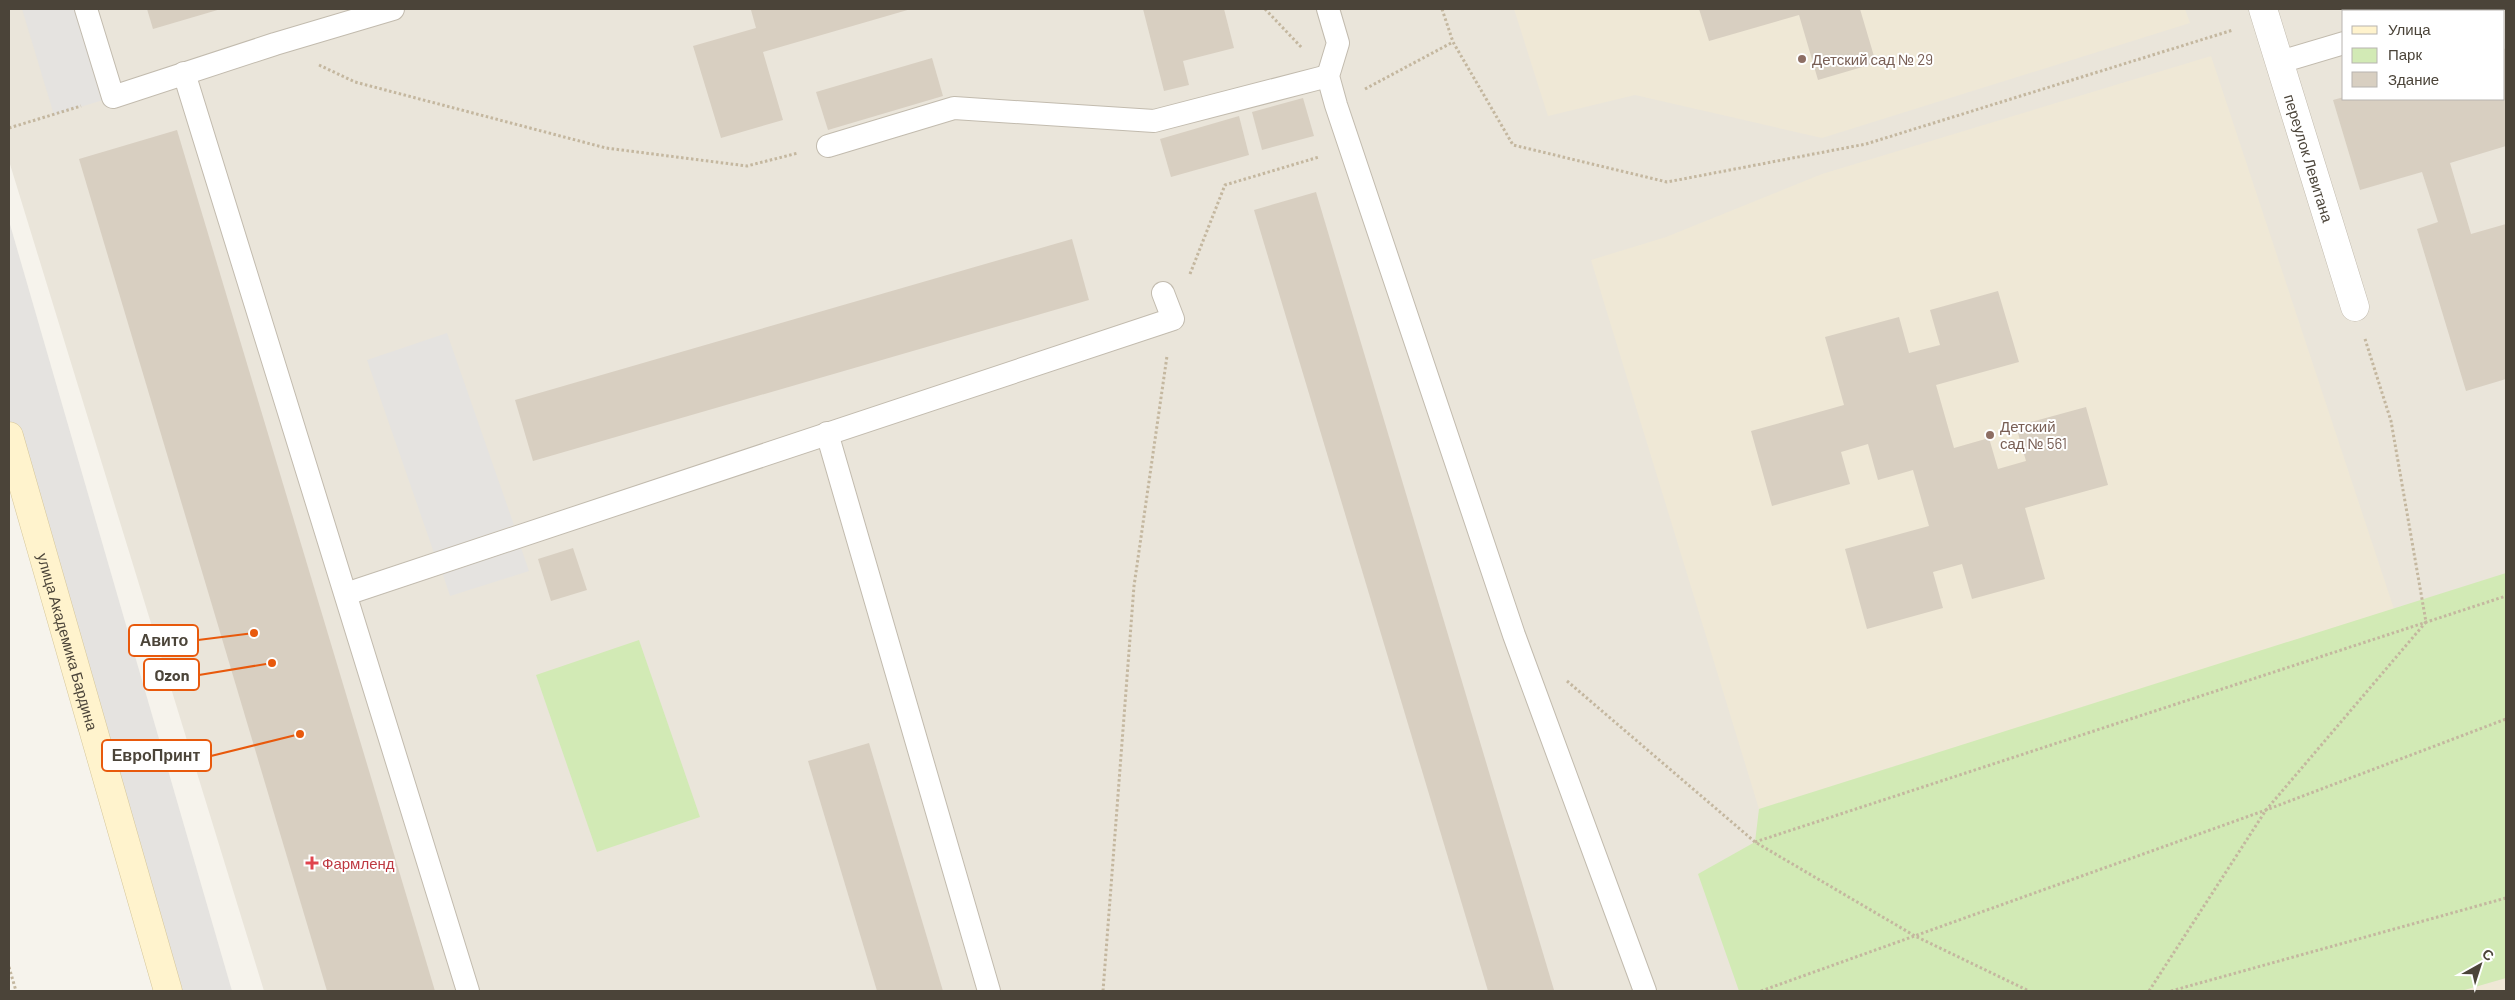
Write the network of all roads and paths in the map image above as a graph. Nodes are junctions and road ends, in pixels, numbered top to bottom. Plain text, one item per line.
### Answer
1 (86, 9) edge
2 (393, 9) edge
3 (1265, 9) edge
4 (1328, 9) edge
5 (1442, 9) edge
6 (2265, 14) edge
7 (1453, 42) junction
8 (275, 44) junction
9 (2342, 44) edge
10 (2280, 62) junction
11 (184, 73) junction
12 (1328, 76) junction
13 (113, 97) junction
14 (1336, 105) junction
15 (9, 128) edge
16 (828, 146) joint
17 (1163, 293) dead end
18 (2355, 307) joint
19 (1173, 319) junction
20 (827, 433) junction
21 (9, 436) edge
22 (346, 594) junction
23 (2506, 596) edge
24 (2426, 622) junction
25 (1559, 674) dead end
26 (2506, 719) edge
27 (2266, 810) junction
28 (1755, 842) junction
29 (2506, 898) edge
30 (1915, 936) junction
31 (9, 968) edge
32 (16, 991) edge
33 (168, 991) edge
34 (468, 991) edge
35 (989, 991) edge
36 (1103, 991) edge
37 (1645, 991) edge
38 (1761, 991) edge
39 (2029, 991) edge
40 (2149, 991) edge
41 (2171, 991) edge

1 - 13 lane
2 - 8 lane
3 - 12 path
4 - 12 lane
5 - 7 path
6 - 7 path
6 - 10 street, переулок Левитана
7 - 14 path
8 - 11 lane
8 - 16 path
9 - 10 lane
10 - 18 street, переулок Левитана
11 - 13 lane
11 - 22 lane
12 - 14 lane
12 - 16 lane
13 - 15 path
14 - 19 path
14 - 37 lane
17 - 19 lane
18 - 24 path
19 - 20 lane
19 - 36 path
20 - 22 lane
20 - 35 lane
21 - 33 street, улица Академика Бардина
22 - 34 lane
23 - 24 path
24 - 27 path
24 - 28 path
25 - 28 path
26 - 27 path
27 - 30 path
27 - 40 path
28 - 30 path
29 - 41 path
30 - 38 path
30 - 39 path
31 - 32 path

